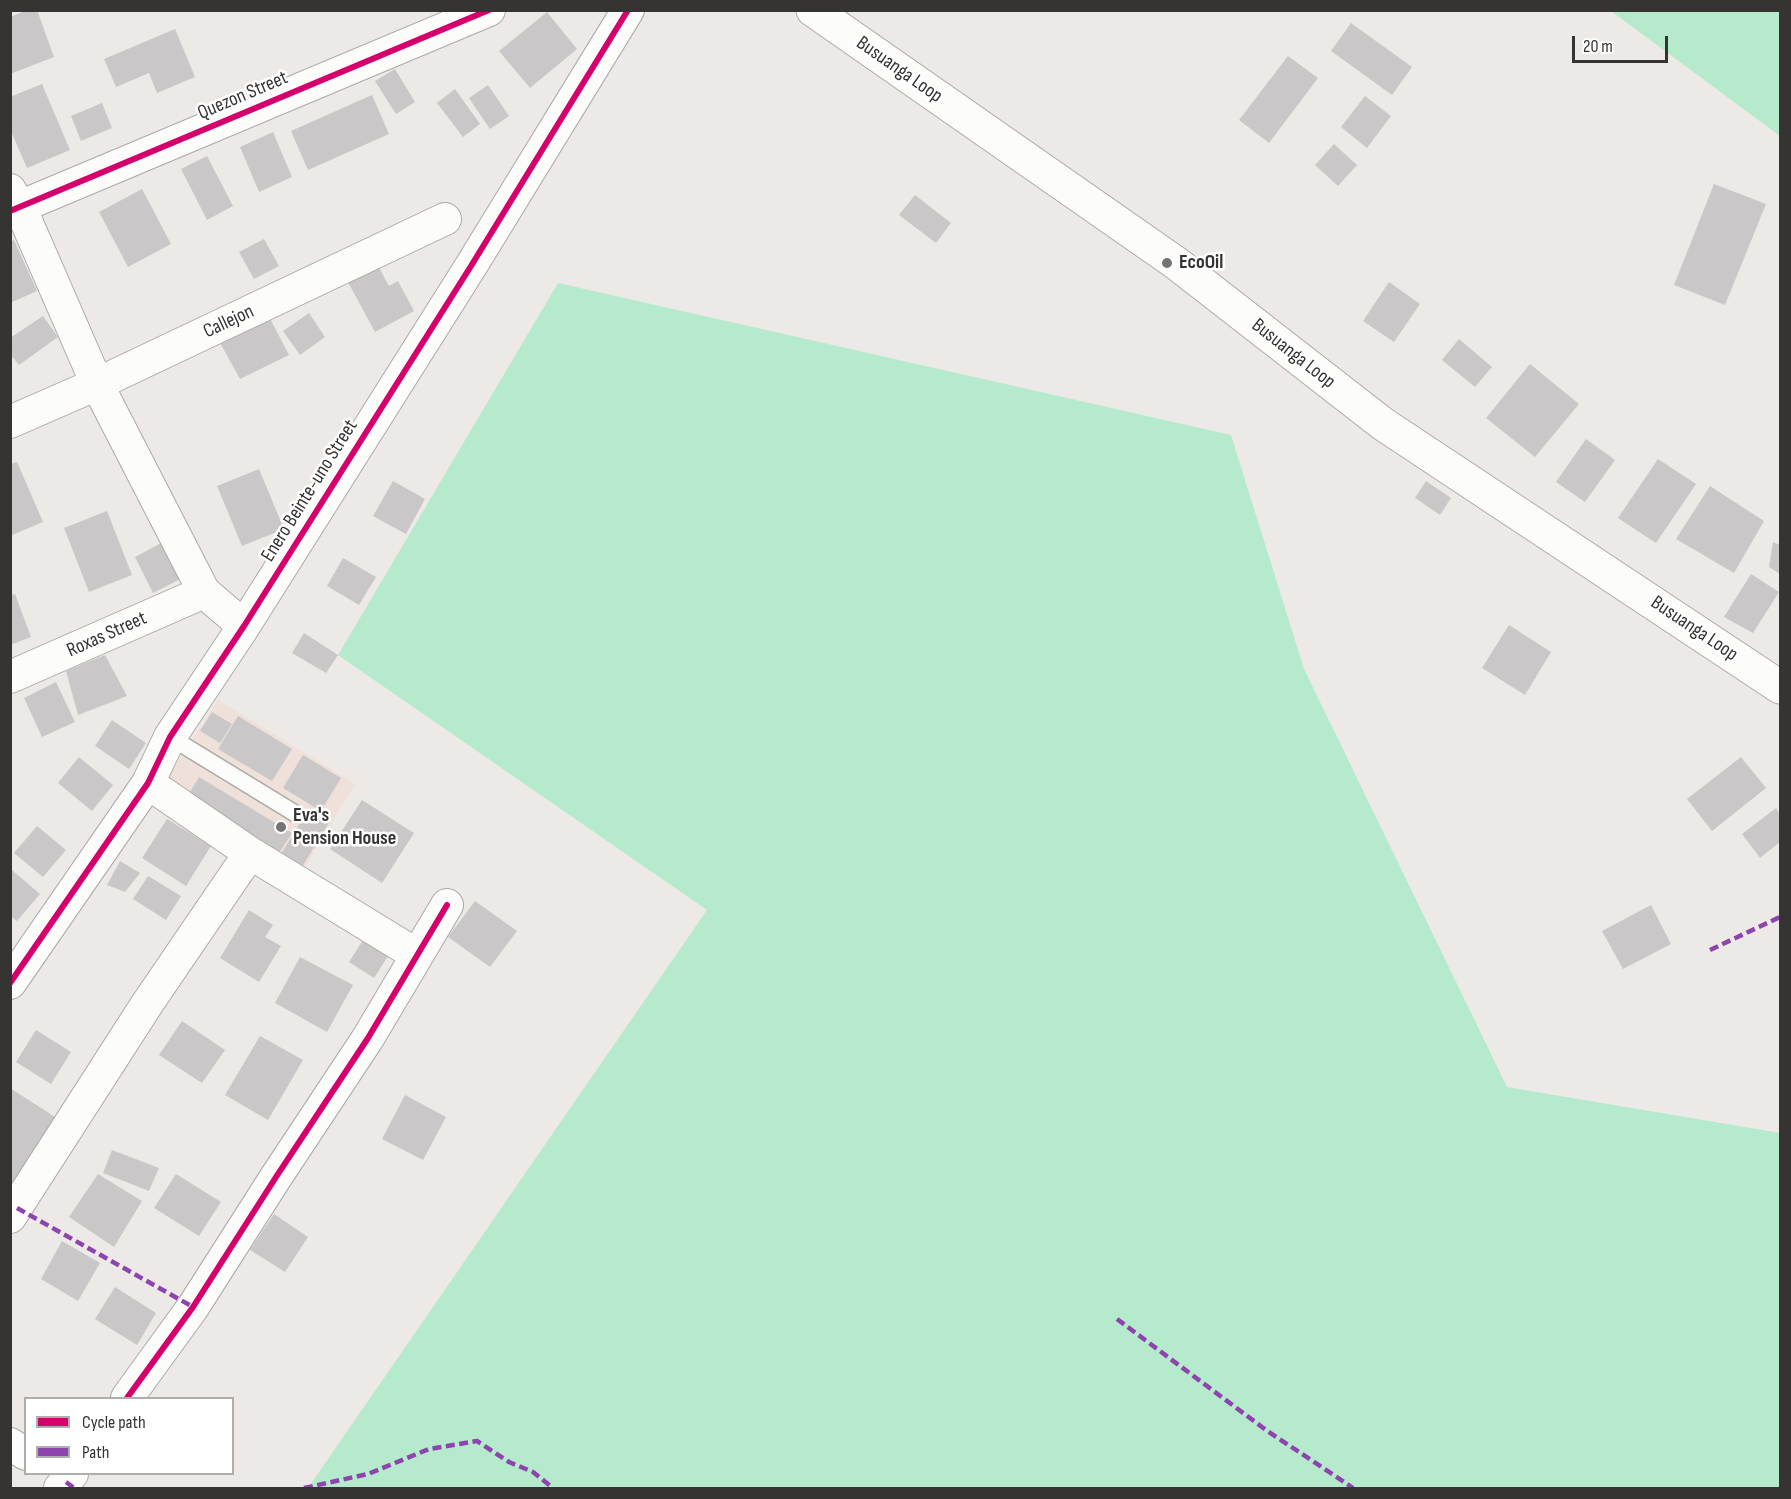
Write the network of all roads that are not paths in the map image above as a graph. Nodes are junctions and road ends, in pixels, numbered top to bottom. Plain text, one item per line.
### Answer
1 (489, 10) edge
2 (628, 10) edge
3 (813, 10) edge
4 (14, 203) edge
5 (445, 219) dead end
6 (97, 384) junction
7 (10, 422) edge
8 (204, 592) junction
9 (244, 626) junction
10 (10, 677) edge
11 (1780, 687) edge
12 (170, 737) junction
13 (148, 783) junction
14 (296, 814) dead end
15 (250, 853) junction
16 (447, 905) dead end
17 (417, 955) junction
18 (10, 983) edge
19 (10, 1217) edge
20 (127, 1397) edge
21 (10, 1444) edge
22 (24, 1453) edge

1 - 4 street, Quezon Street
2 - 9 street, Enero Beinte-uno Street
3 - 11 main road, Busuanga Loop
4 - 6 street
5 - 6 street, Callejon
6 - 7 street, Callejon
6 - 8 street
8 - 9 street
8 - 10 street, Roxas Street
9 - 12 street, Enero Beinte-uno Street
12 - 13 street, Enero Beinte-uno Street
12 - 14 lane
13 - 15 street
13 - 18 street, Enero Beinte-uno Street
15 - 17 street
15 - 19 street
16 - 17 street
17 - 20 street
21 - 22 street

